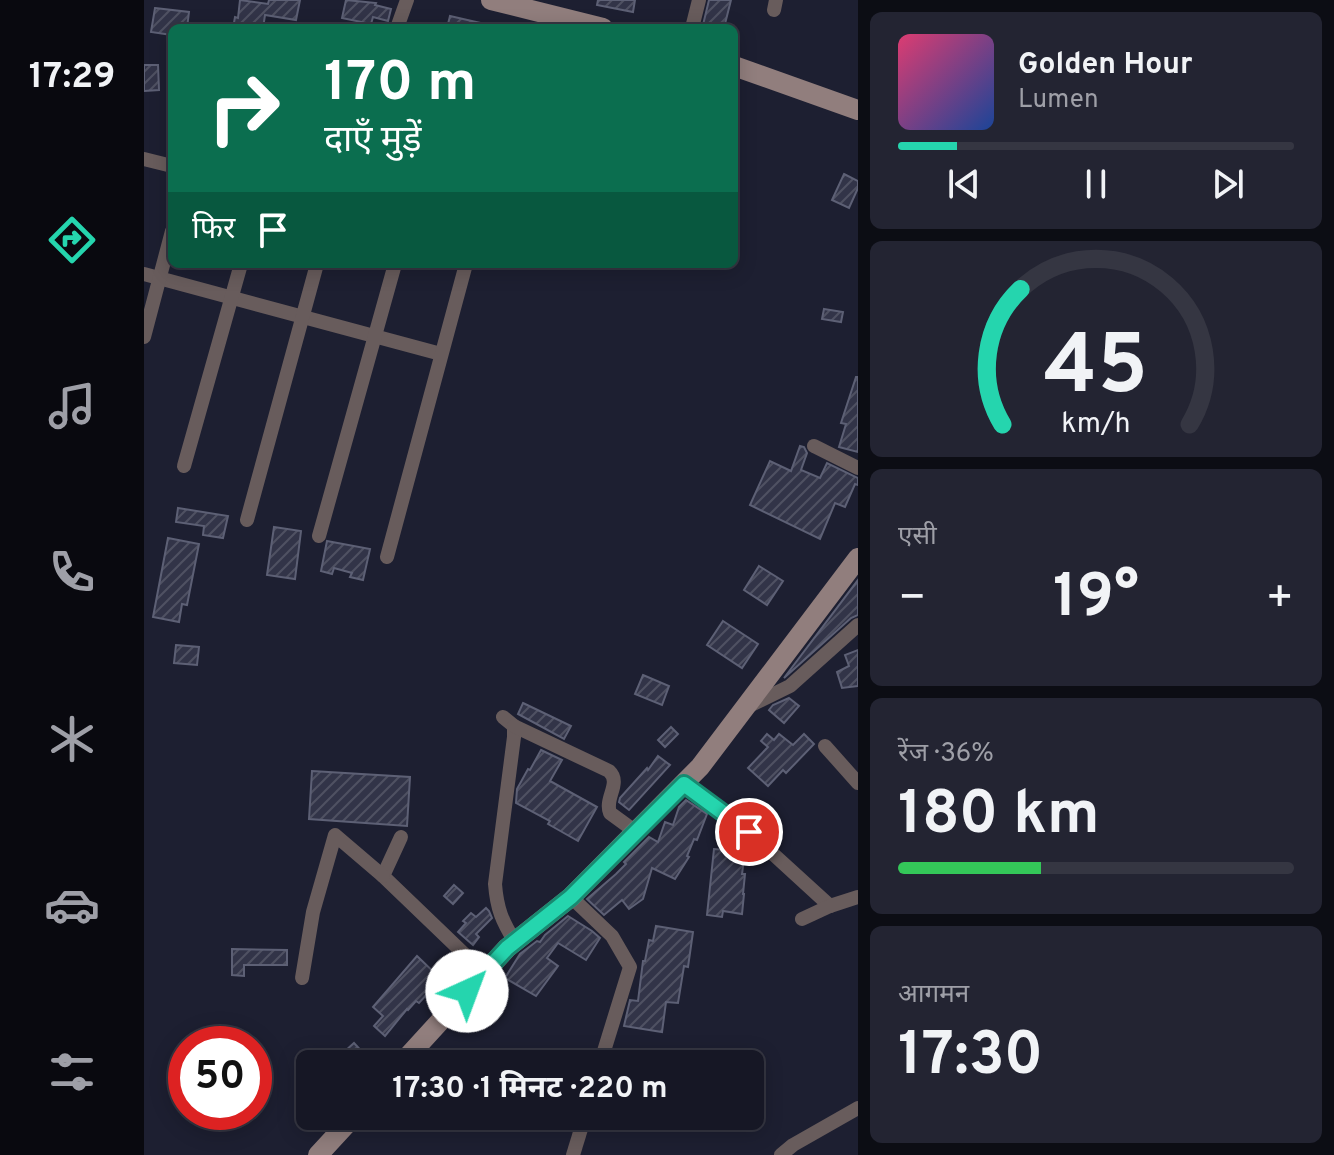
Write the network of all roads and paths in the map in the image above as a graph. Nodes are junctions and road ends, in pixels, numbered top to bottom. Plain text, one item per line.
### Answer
1 (407, 0) edge
2 (491, 0) edge
3 (699, 0) edge
4 (398, 24) edge
5 (587, 24) edge
6 (693, 24) edge
7 (738, 67) edge
8 (858, 110) edge
9 (144, 159) edge
10 (168, 165) edge
11 (168, 245) edge
12 (240, 268) edge
13 (316, 268) edge
14 (394, 268) edge
15 (465, 268) edge
16 (144, 274) edge
17 (159, 278) junction
18 (231, 297) junction
19 (302, 315) junction
20 (375, 335) junction
21 (144, 337) edge
22 (441, 354) junction
23 (814, 446) dead end
24 (184, 466) dead end
25 (858, 468) edge
26 (247, 520) dead end
27 (319, 536) dead end
28 (387, 557) dead end
29 (858, 558) edge
30 (858, 625) edge
31 (746, 707) junction
32 (825, 746) dead end
33 (858, 783) edge
34 (684, 784) junction
35 (636, 832) junction
36 (401, 837) dead end
37 (383, 876) junction
38 (571, 897) junction
39 (858, 897) edge
40 (830, 906) junction
41 (802, 919) dead end
42 (515, 942) junction
43 (484, 973) junction
44 (302, 978) dead end
45 (414, 1050) edge
46 (604, 1050) edge
47 (858, 1108) edge
48 (341, 1130) edge
49 (581, 1130) edge
50 (318, 1155) edge
51 (573, 1155) edge
52 (781, 1155) edge

1 - 4 street
2 - 5 main road
3 - 6 street
7 - 8 main road
9 - 10 street
11 - 17 street
12 - 18 street
13 - 19 street
14 - 20 street
15 - 22 street
16 - 17 street
17 - 18 street
17 - 21 street
18 - 19 street
18 - 24 street
19 - 20 street
19 - 26 street
20 - 22 street
20 - 27 street
22 - 28 street
23 - 25 street
29 - 31 main road
30 - 31 street
31 - 34 main road
32 - 33 street
34 - 35 main road
34 - 40 street
35 - 38 main road
35 - 42 street
36 - 37 street
37 - 43 street
37 - 44 street
38 - 42 main road
38 - 46 street
39 - 40 street
40 - 41 street
42 - 43 main road
43 - 45 main road
47 - 52 street
48 - 50 main road
49 - 51 street

